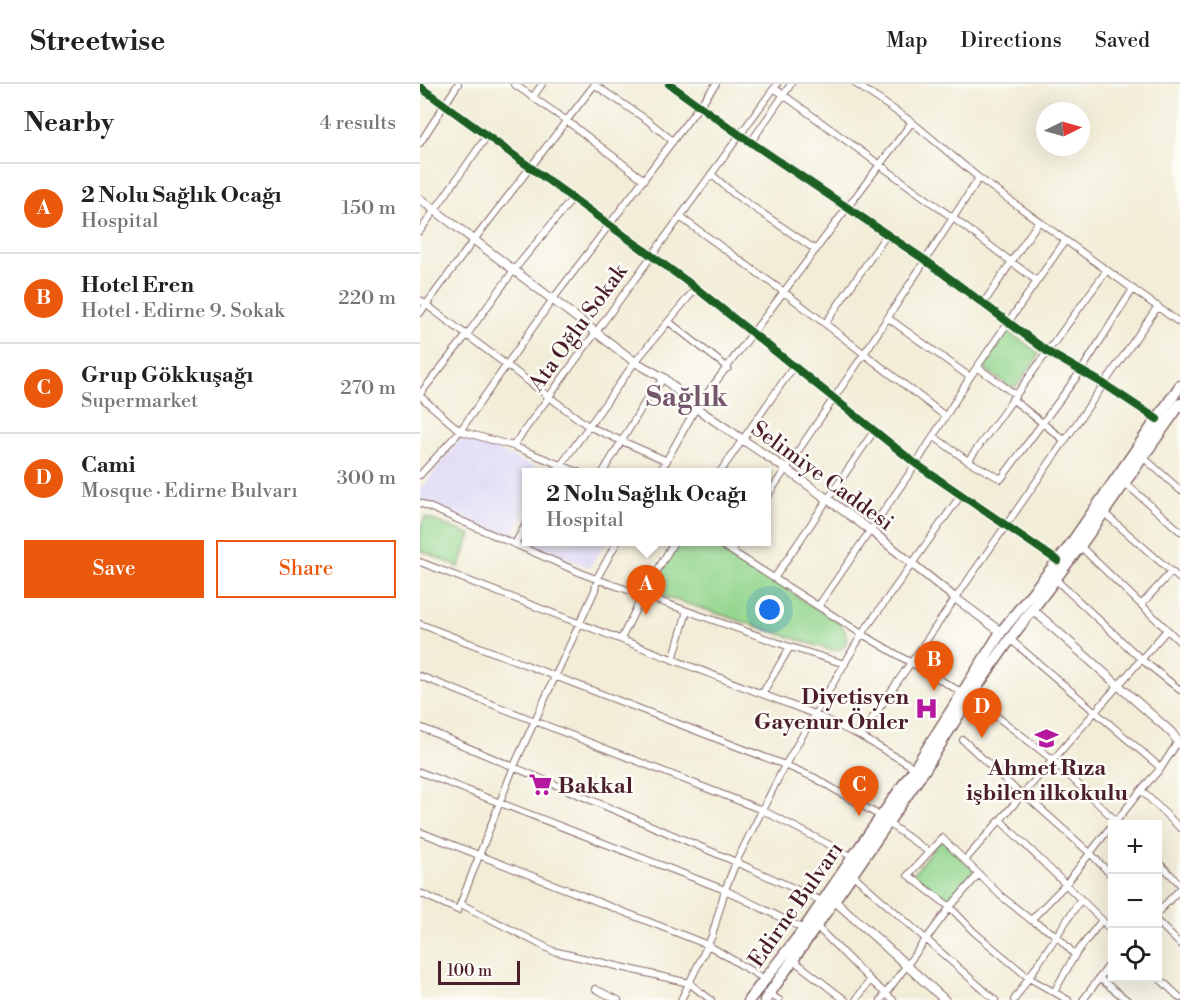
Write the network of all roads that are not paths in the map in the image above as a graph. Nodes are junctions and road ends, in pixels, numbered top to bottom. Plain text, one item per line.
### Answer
1 (458, 84) edge
2 (514, 84) edge
3 (542, 84) edge
4 (595, 84) edge
5 (669, 84) edge
6 (716, 84) edge
7 (791, 84) edge
8 (856, 84) edge
9 (775, 86) edge
10 (420, 87) edge
11 (783, 95) junction
12 (533, 98) junction
13 (445, 105) junction
14 (699, 106) junction
15 (567, 121) junction
16 (912, 122) junction
17 (740, 135) junction
18 (487, 136) junction
19 (673, 141) junction
20 (751, 142) junction
21 (420, 143) edge
22 (880, 165) junction
23 (531, 168) junction
24 (711, 174) junction
25 (979, 178) junction
26 (644, 180) junction
27 (573, 198) junction
28 (420, 199) edge
29 (848, 207) junction
30 (435, 210) junction
31 (680, 218) junction
32 (953, 218) junction
33 (1039, 221) junction
34 (610, 225) junction
35 (420, 231) edge
36 (887, 234) junction
37 (474, 240) junction
38 (1065, 241) junction
39 (816, 250) junction
40 (652, 255) junction
41 (925, 260) junction
42 (1011, 262) junction
43 (514, 270) junction
44 (1107, 270) junction
45 (1037, 281) junction
46 (696, 288) junction
47 (1133, 289) junction
48 (784, 292) junction
49 (553, 299) junction
50 (420, 300) edge
51 (983, 304) junction
52 (427, 305) junction
53 (1158, 306) junction
54 (420, 314) edge
55 (888, 318) junction
56 (669, 322) junction
57 (1008, 322) junction
58 (1180, 323) edge
59 (825, 324) junction
60 (596, 332) junction
61 (753, 333) junction
62 (466, 336) junction
63 (1048, 352) junction
64 (864, 354) junction
65 (635, 362) junction
66 (507, 363) junction
67 (794, 366) junction
68 (977, 367) junction
69 (728, 368) junction
70 (1081, 371) junction
71 (969, 377) junction
72 (664, 378) junction
73 (1104, 384) junction
74 (1180, 386) edge
75 (420, 395) edge
76 (1014, 397) junction
77 (549, 398) junction
78 (834, 399) junction
79 (696, 408) junction
80 (1178, 412) edge
81 (945, 416) junction
82 (1157, 419) junction
83 (1042, 422) junction
84 (588, 426) junction
85 (460, 431) junction
86 (874, 431) junction
87 (933, 436) junction
88 (744, 440) junction
89 (1064, 440) junction
90 (621, 441) junction
91 (513, 446) junction
92 (1143, 457) junction
93 (667, 461) junction
94 (968, 461) junction
95 (916, 464) junction
96 (560, 465) junction
97 (558, 468) edge
98 (568, 468) edge
99 (605, 468) edge
100 (663, 468) edge
101 (723, 468) edge
102 (786, 468) junction
103 (420, 475) edge
104 (1125, 483) junction
105 (1180, 489) edge
106 (771, 490) edge
107 (961, 495) junction
108 (826, 499) junction
109 (420, 503) edge
110 (1103, 512) junction
111 (1005, 524) junction
112 (870, 530) junction
113 (522, 531) edge
114 (1180, 531) edge
115 (515, 544) junction
116 (615, 546) edge
117 (672, 546) edge
118 (724, 546) edge
119 (735, 546) edge
120 (1080, 546) junction
121 (732, 551) junction
122 (1058, 561) junction
123 (420, 562) edge
124 (912, 563) junction
125 (1172, 572) junction
126 (775, 577) junction
127 (597, 578) junction
128 (1055, 579) junction
129 (1180, 579) edge
130 (643, 595) junction
131 (955, 598) junction
132 (819, 605) junction
133 (1141, 605) junction
134 (1032, 609) junction
135 (687, 611) junction
136 (579, 623) junction
137 (420, 624) edge
138 (1167, 630) junction
139 (862, 634) junction
140 (1006, 636) junction
141 (621, 639) junction
142 (1180, 642) edge
143 (789, 647) junction
144 (1141, 659) junction
145 (673, 660) junction
146 (912, 662) junction
147 (844, 664) junction
148 (420, 676) edge
149 (555, 676) junction
150 (1117, 686) junction
151 (1180, 690) edge
152 (762, 694) junction
153 (965, 695) junction
154 (1095, 711) junction
155 (814, 714) junction
156 (534, 722) junction
157 (420, 727) edge
158 (860, 736) junction
159 (963, 740) dead end
160 (1179, 741) edge
161 (1052, 759) junction
162 (785, 765) junction
163 (514, 766) junction
164 (915, 768) junction
165 (1161, 768) junction
166 (420, 772) edge
167 (1140, 790) junction
168 (1024, 794) junction
169 (500, 802) junction
170 (762, 810) junction
171 (884, 819) junction
172 (1000, 820) junction
173 (1111, 820) edge
174 (1118, 820) edge
175 (1180, 828) edge
176 (420, 832) edge
177 (1108, 833) edge
178 (929, 852) junction
179 (1091, 854) junction
180 (480, 857) junction
181 (853, 857) junction
182 (965, 860) junction
183 (736, 862) junction
184 (1162, 866) edge
185 (852, 873) junction
186 (978, 874) junction
187 (1111, 874) edge
188 (1066, 884) junction
189 (1180, 884) edge
190 (1180, 889) edge
191 (725, 890) junction
192 (420, 893) edge
193 (1081, 899) junction
194 (822, 901) junction
195 (835, 901) junction
196 (461, 904) junction
197 (950, 907) junction
198 (1162, 908) edge
199 (1031, 920) junction
200 (1102, 920) junction
201 (1162, 926) edge
202 (817, 927) junction
203 (1109, 928) edge
204 (804, 929) junction
205 (1056, 935) junction
206 (926, 940) junction
207 (1180, 944) edge
208 (708, 945) junction
209 (1075, 955) junction
210 (793, 960) junction
211 (907, 965) junction
212 (1108, 967) edge
213 (1029, 978) junction
214 (1099, 978) junction
215 (766, 980) junction
216 (870, 980) junction
217 (1162, 981) edge
218 (689, 983) junction
219 (595, 989) dead end
220 (1054, 992) junction
221 (886, 993) junction
222 (767, 997) edge
223 (1180, 998) edge
224 (618, 1000) edge
225 (681, 1000) edge
226 (711, 1000) edge
227 (749, 1000) edge
228 (779, 1000) edge
229 (845, 1000) edge
230 (856, 1000) edge
231 (881, 1000) edge
232 (893, 1000) edge
233 (945, 1000) edge
234 (995, 1000) edge
235 (1014, 1000) edge
236 (1068, 1000) edge
237 (1083, 1000) edge
238 (1127, 1000) edge

1 - 13 street
2 - 12 street
3 - 12 street
4 - 15 street
4 - 19 street
5 - 14 street
6 - 14 street
7 - 11 street
8 - 16 street
9 - 11 street
9 - 17 street, Ata Oğlu Sokak
10 - 13 street
11 - 20 street
11 - 22 street
12 - 15 street
13 - 18 street
13 - 21 street
14 - 17 street
14 - 19 street
15 - 23 street
15 - 26 street
16 - 22 street
16 - 25 street
17 - 20 street
17 - 24 street, Ata Oğlu Sokak
18 - 23 street
18 - 30 street
19 - 26 street
20 - 29 street
22 - 29 street
22 - 32 street
23 - 27 street
23 - 37 street
24 - 31 street, Ata Oğlu Sokak
24 - 39 street
25 - 32 street
25 - 33 street
26 - 34 street
27 - 34 street
27 - 43 street
28 - 30 street, Selimiye Caddesi
29 - 36 street
29 - 39 street
30 - 35 street
30 - 37 street, Selimiye Caddesi
31 - 40 street, Ata Oğlu Sokak
31 - 48 street
32 - 41 street
32 - 42 street
33 - 38 street
33 - 42 street
34 - 40 street
34 - 49 street
36 - 41 street
36 - 59 street
37 - 43 street, Selimiye Caddesi
37 - 52 street
38 - 44 street
38 - 45 street
39 - 48 street
40 - 46 street
40 - 60 street, Ata Oğlu Sokak
41 - 51 street
41 - 55 street
42 - 45 street
42 - 51 street
43 - 49 street, Selimiye Caddesi
43 - 62 street
44 - 47 street
44 - 63 street
45 - 57 street
46 - 56 street
46 - 61 street
47 - 53 street
47 - 70 street
48 - 59 street
48 - 61 street
49 - 60 street, Selimiye Caddesi
49 - 66 street
50 - 52 street
51 - 57 street
52 - 54 street
52 - 62 street
53 - 58 street
53 - 73 street
55 - 64 street
55 - 71 street
56 - 65 street
56 - 69 street
57 - 63 street
57 - 68 street
59 - 64 street
60 - 65 street, Selimiye Caddesi
60 - 77 street, Ata Oğlu Sokak
61 - 67 street
61 - 69 street
62 - 66 street
62 - 75 street
63 - 70 street
63 - 76 street
64 - 78 street
64 - 81 street
65 - 72 street, Selimiye Caddesi
65 - 84 street
66 - 77 street
66 - 85 street
67 - 78 street
67 - 88 street
68 - 71 street
68 - 76 street
69 - 79 street
70 - 73 street
70 - 83 street
71 - 81 street
72 - 79 street, Selimiye Caddesi
72 - 90 street
73 - 82 street
73 - 89 street
74 - 82 highway, Edirne Bulvarı
75 - 85 street
76 - 83 street
76 - 94 street
77 - 84 street
77 - 91 street, Ata Oğlu Sokak
78 - 86 street
78 - 102 street
79 - 88 street, Selimiye Caddesi
79 - 93 street
80 - 92 highway, Edirne Bulvarı
81 - 87 street
82 - 122 highway, Edirne Bulvarı
83 - 89 street
83 - 94 street
84 - 90 street
84 - 96 street
85 - 91 street
85 - 103 street
86 - 95 street
86 - 108 street
87 - 94 street
87 - 95 street
88 - 101 street
88 - 102 street, Selimiye Caddesi
89 - 111 street
90 - 93 street
90 - 99 street
91 - 96 street
92 - 104 highway, Edirne Bulvarı
92 - 105 street
93 - 100 street
95 - 107 street
95 - 112 street
96 - 97 street
96 - 98 street
102 - 106 street
102 - 108 street, Selimiye Caddesi
104 - 110 highway, Edirne Bulvarı
104 - 114 street
107 - 111 street
107 - 124 street
108 - 112 street, Selimiye Caddesi
108 - 126 street
109 - 115 street
110 - 120 highway, Edirne Bulvarı
110 - 125 street
111 - 122 street
111 - 131 street
112 - 124 street, Selimiye Caddesi
112 - 132 street
113 - 115 street
115 - 127 street
116 - 127 street
117 - 130 street
118 - 121 street
119 - 121 street
120 - 128 highway, Edirne Bulvarı
120 - 133 street
121 - 126 street
122 - 140 highway, Edirne Bulvarı
123 - 136 street
124 - 131 street, Selimiye Caddesi
124 - 139 street
125 - 129 street
125 - 133 street
126 - 132 street
127 - 130 street
127 - 136 street
128 - 134 highway, Edirne Bulvarı
128 - 144 street
130 - 135 street
130 - 141 street
131 - 140 street, Selimiye Caddesi
131 - 146 street
132 - 139 street
133 - 138 street
134 - 140 highway, Edirne Bulvarı
134 - 150 street
135 - 143 street
135 - 145 street
136 - 141 street
136 - 149 street
137 - 149 street
138 - 142 street
138 - 144 street
139 - 146 street
139 - 147 street
140 - 153 highway, Edirne Bulvarı
140 - 154 street
141 - 145 street
143 - 147 street
143 - 152 street
144 - 150 street
144 - 151 street
145 - 152 street
146 - 153 street
146 - 158 street
147 - 155 street
148 - 156 street
149 - 156 street
149 - 162 street
150 - 154 street
150 - 160 street
152 - 155 street
153 - 161 street
153 - 164 highway, Edirne Bulvarı
153 - 171 highway, Edirne Bulvarı
154 - 161 street
154 - 165 street
155 - 158 street
155 - 162 street
156 - 163 street
156 - 170 street
157 - 163 street
158 - 164 street
159 - 168 street
160 - 165 street
161 - 168 street
161 - 173 street
162 - 170 street
162 - 171 street
163 - 169 street
163 - 183 street
164 - 171 highway, Edirne Bulvarı
165 - 167 street
166 - 169 street
167 - 174 street
167 - 175 street
168 - 172 street
168 - 179 street
169 - 180 street
169 - 191 street
170 - 181 street
170 - 183 street
171 - 178 street
171 - 181 highway, Edirne Bulvarı
171 - 185 highway, Edirne Bulvarı
172 - 182 street
172 - 188 street
176 - 180 street
177 - 179 street
178 - 182 street
178 - 197 street
179 - 187 street
179 - 188 street
180 - 196 street
180 - 208 street
181 - 194 highway, Edirne Bulvarı
182 - 186 street
183 - 191 street
183 - 194 street
184 - 189 street
185 - 195 highway, Edirne Bulvarı
185 - 206 street
186 - 197 street
186 - 199 street
188 - 193 street
188 - 199 street
190 - 198 street
191 - 204 street
191 - 208 street
192 - 196 street
193 - 200 street
193 - 205 street
194 - 204 highway, Edirne Bulvarı
195 - 202 highway, Edirne Bulvarı
195 - 211 street
196 - 218 street
197 - 206 street
197 - 213 street
199 - 205 street
200 - 203 street
200 - 209 street
201 - 207 street
202 - 210 highway, Edirne Bulvarı
202 - 216 street
204 - 215 highway, Edirne Bulvarı
205 - 209 street
205 - 213 street
206 - 211 street
206 - 234 street
208 - 215 street
208 - 218 street
209 - 220 street
210 - 222 highway, Edirne Bulvarı
210 - 229 street
211 - 221 street
211 - 233 street
212 - 214 street
213 - 220 street
213 - 235 street
214 - 237 street
214 - 238 street
215 - 227 highway, Edirne Bulvarı
216 - 221 street
216 - 230 street
217 - 223 street
218 - 225 street
218 - 226 street
219 - 224 street
220 - 236 street
221 - 231 street
221 - 232 street
222 - 228 street

